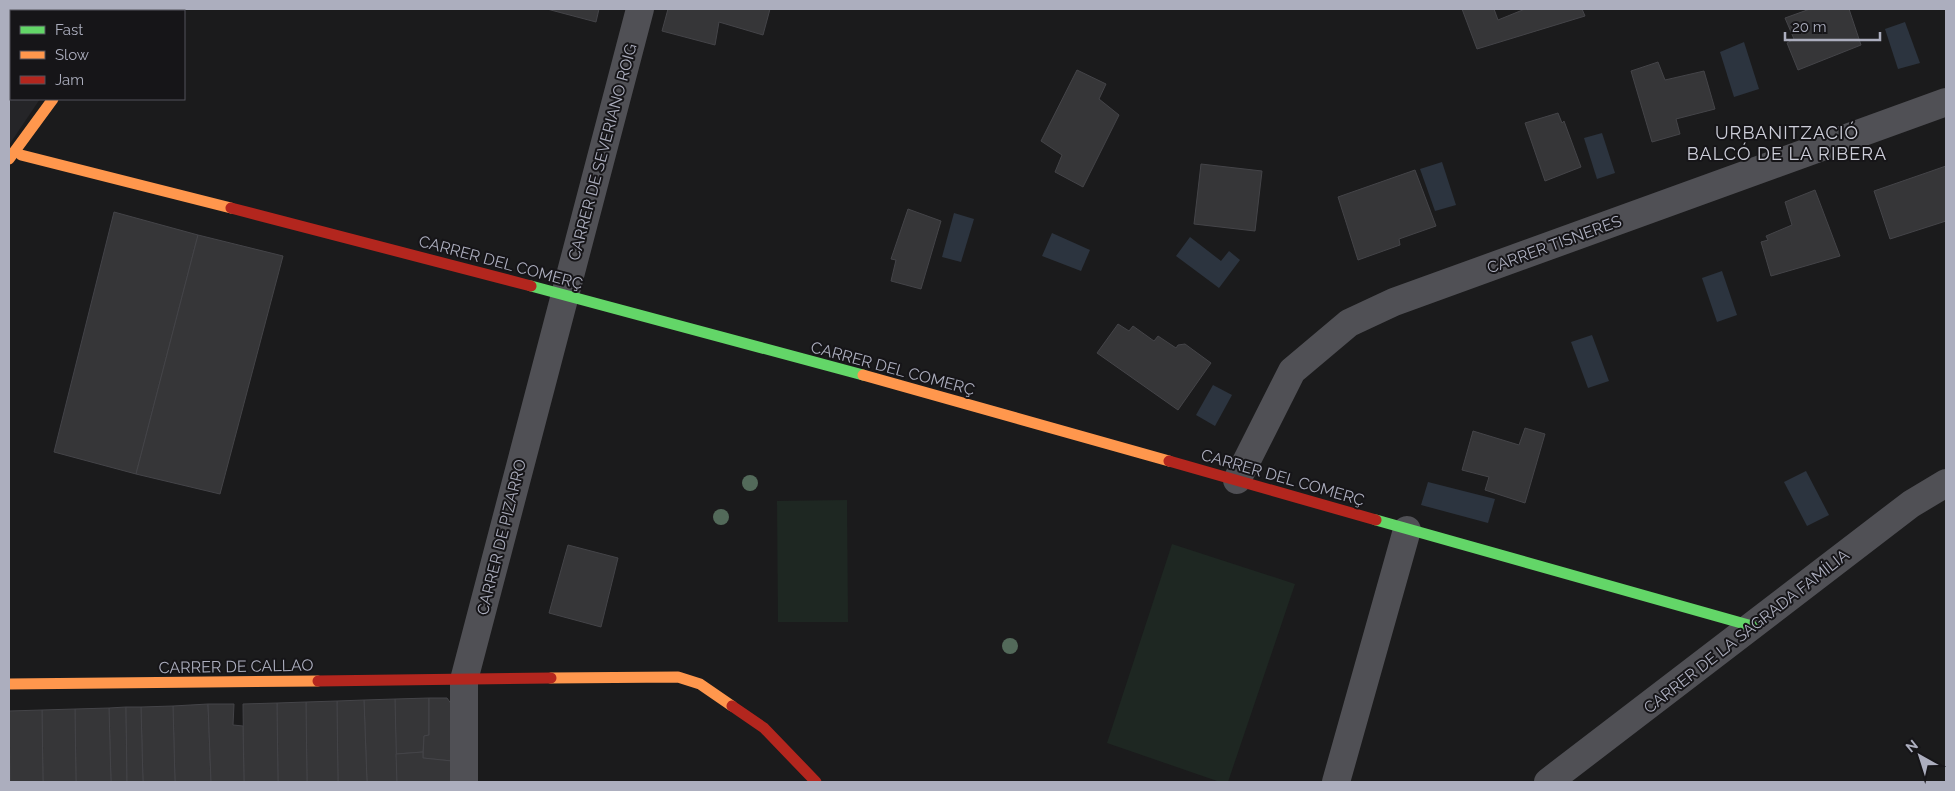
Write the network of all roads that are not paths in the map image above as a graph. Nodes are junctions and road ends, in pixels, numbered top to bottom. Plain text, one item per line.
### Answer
1 (640, 9) edge
2 (53, 100) edge
3 (1946, 102) edge
4 (13, 163) edge
5 (564, 294) junction
6 (1236, 480) junction
7 (1946, 483) edge
8 (1407, 530) junction
9 (1752, 626) junction
10 (464, 680) junction
11 (9, 684) edge
12 (464, 782) edge
13 (816, 782) edge
14 (1336, 782) edge
15 (1548, 782) edge

1 - 5 street, CARRER DE SEVERIANO ROIG
2 - 4 street
3 - 6 street, CARRER TISNERES
4 - 5 street, CARRER DEL COMERÇ
5 - 6 street, CARRER DEL COMERÇ
5 - 10 street, CARRER DE PIZARRO
6 - 8 street, CARRER DEL COMERÇ
7 - 9 street, CARRER DE LA SAGRADA FAMÍLIA
8 - 9 street, CARRER DEL COMERÇ
8 - 14 street
9 - 15 street, CARRER DE LA SAGRADA FAMÍLIA
10 - 11 street, CARRER DE CALLAO
10 - 12 street, CARRER DE PIZARRO
10 - 13 street

